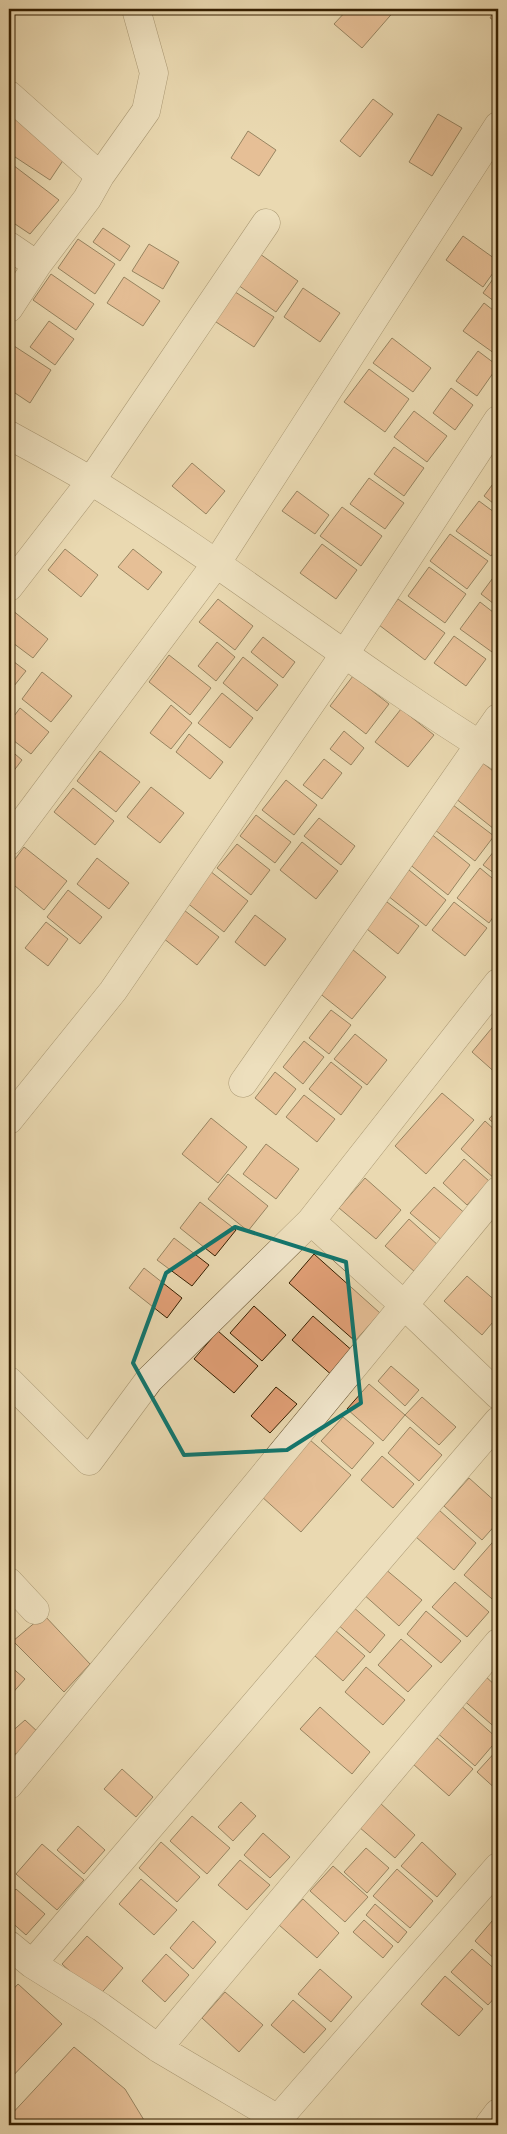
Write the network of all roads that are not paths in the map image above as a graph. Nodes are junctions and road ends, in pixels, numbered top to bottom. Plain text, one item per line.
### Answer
1 (136, 9) edge
2 (9, 96) edge
3 (498, 126) edge
4 (100, 176) junction
5 (266, 223) dead end
6 (9, 246) edge
7 (37, 265) junction
8 (9, 308) edge
9 (498, 420) edge
10 (9, 435) edge
11 (91, 481) junction
12 (216, 564) junction
13 (9, 587) edge
14 (344, 655) junction
15 (498, 718) edge
16 (490, 751) edge
17 (9, 841) edge
18 (498, 983) edge
19 (243, 1083) dead end
20 (9, 1120) edge
21 (498, 1191) edge
22 (311, 1222) junction
23 (404, 1305) junction
24 (9, 1381) edge
25 (498, 1395) edge
26 (498, 1421) edge
27 (9, 1582) edge
28 (35, 1610) dead end
29 (498, 1643) edge
30 (9, 1784) edge
31 (498, 1867) edge
32 (9, 1945) edge
33 (32, 1964) junction
34 (158, 2048) junction
35 (498, 2113) edge
36 (281, 2122) edge
37 (489, 2125) edge

1 - 4 street
2 - 4 street
3 - 12 street
4 - 7 street
5 - 11 street
6 - 7 street
7 - 8 street
9 - 14 street
10 - 11 street
11 - 12 street
11 - 13 street
12 - 14 street
12 - 17 street
14 - 16 street
14 - 20 street
15 - 16 street
16 - 19 street
18 - 22 street
21 - 23 street
22 - 23 street
22 - 24 street
23 - 25 street
23 - 30 street
26 - 33 street
27 - 28 street
29 - 34 street
31 - 36 street
32 - 33 street
33 - 34 street
34 - 36 street
35 - 37 street

